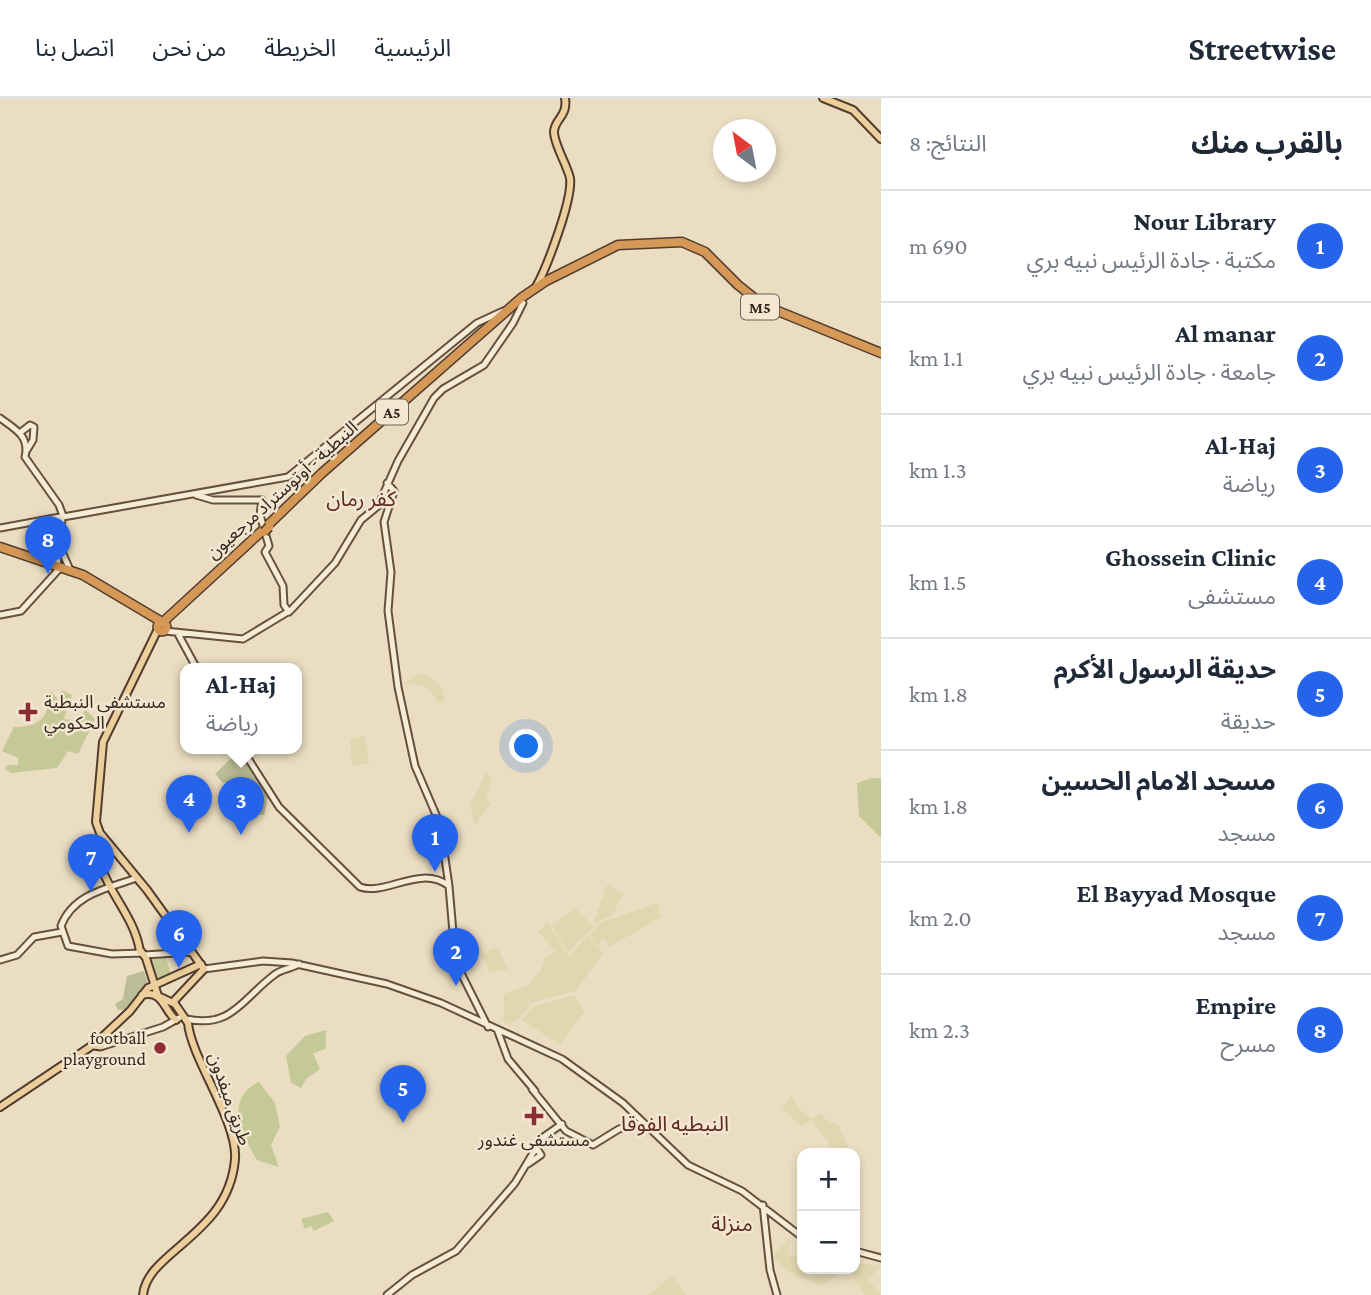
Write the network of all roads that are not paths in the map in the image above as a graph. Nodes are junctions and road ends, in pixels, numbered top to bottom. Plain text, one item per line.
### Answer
1 (565, 98) edge
2 (822, 98) edge
3 (881, 139) edge
4 (651, 243) joint
5 (534, 290) junction
6 (522, 301) junction
7 (510, 309) junction
8 (520, 313) junction
9 (881, 355) edge
10 (0, 418) edge
11 (21, 432) junction
12 (26, 451) junction
13 (387, 483) junction
14 (194, 495) junction
15 (62, 518) junction
16 (0, 528) edge
17 (266, 529) junction
18 (60, 547) junction
19 (0, 548) edge
20 (58, 567) junction
21 (71, 570) junction
22 (289, 612) junction
23 (0, 615) edge
24 (163, 626) junction
25 (179, 632) junction
26 (194, 663) edge
27 (245, 754) edge
28 (103, 835) junction
29 (137, 878) junction
30 (449, 886) junction
31 (111, 887) junction
32 (62, 932) junction
33 (192, 952) junction
34 (141, 953) junction
35 (0, 960) edge
36 (299, 964) junction
37 (202, 967) junction
38 (153, 988) junction
39 (170, 1002) junction
40 (182, 1021) junction
41 (489, 1026) junction
42 (497, 1030) junction
43 (100, 1044) junction
44 (0, 1107) edge
45 (641, 1123) junction
46 (561, 1125) junction
47 (763, 1205) junction
48 (797, 1233) edge
49 (860, 1252) edge
50 (881, 1258) edge
51 (142, 1295) edge
52 (387, 1295) edge
53 (777, 1295) edge

1 - 5 main road
2 - 3 main road
4 - 5 highway, النبطية - أوتوستراد مرجعيون / A5
4 - 9 highway, النبطية - أوتوستراد مرجعيون / M5
5 - 6 highway, النبطية - أوتوستراد مرجعيون / A5
5 - 8 street
6 - 7 highway, النبطية - أوتوستراد مرجعيون / A5
6 - 8 street
6 - 17 highway, النبطية - أوتوستراد مرجعيون / A5
7 - 14 street
7 - 17 highway, النبطية - أوتوستراد مرجعيون / A5
8 - 13 street
10 - 11 street
11 - 12 street
11 - 12 street
12 - 15 street
13 - 22 street
13 - 30 street
14 - 15 street
14 - 22 street
15 - 16 street
15 - 18 street
17 - 24 highway, النبطية - أوتوستراد مرجعيون / A5
18 - 20 street
18 - 21 street
19 - 20 highway
20 - 21 highway
20 - 23 street
20 - 24 highway
21 - 24 highway
22 - 25 street
24 - 25 street
24 - 28 main road
25 - 26 street
27 - 30 street
28 - 29 main road
28 - 31 main road
29 - 31 street
29 - 33 main road
30 - 41 street
31 - 32 street
31 - 34 main road
32 - 34 street
32 - 35 street
33 - 34 street
33 - 37 main road
34 - 38 main road
36 - 37 street
36 - 40 street
36 - 41 street
37 - 38 main road
37 - 39 main road
38 - 39 main road
38 - 43 main road
39 - 40 main road
39 - 40 main road, طريق ميفدون
40 - 43 street
40 - 51 main road, طريق ميفدون
41 - 42 street
42 - 45 street
42 - 46 street
43 - 44 main road
45 - 46 street
45 - 47 street
46 - 52 street
47 - 48 street
47 - 53 street
49 - 50 street

